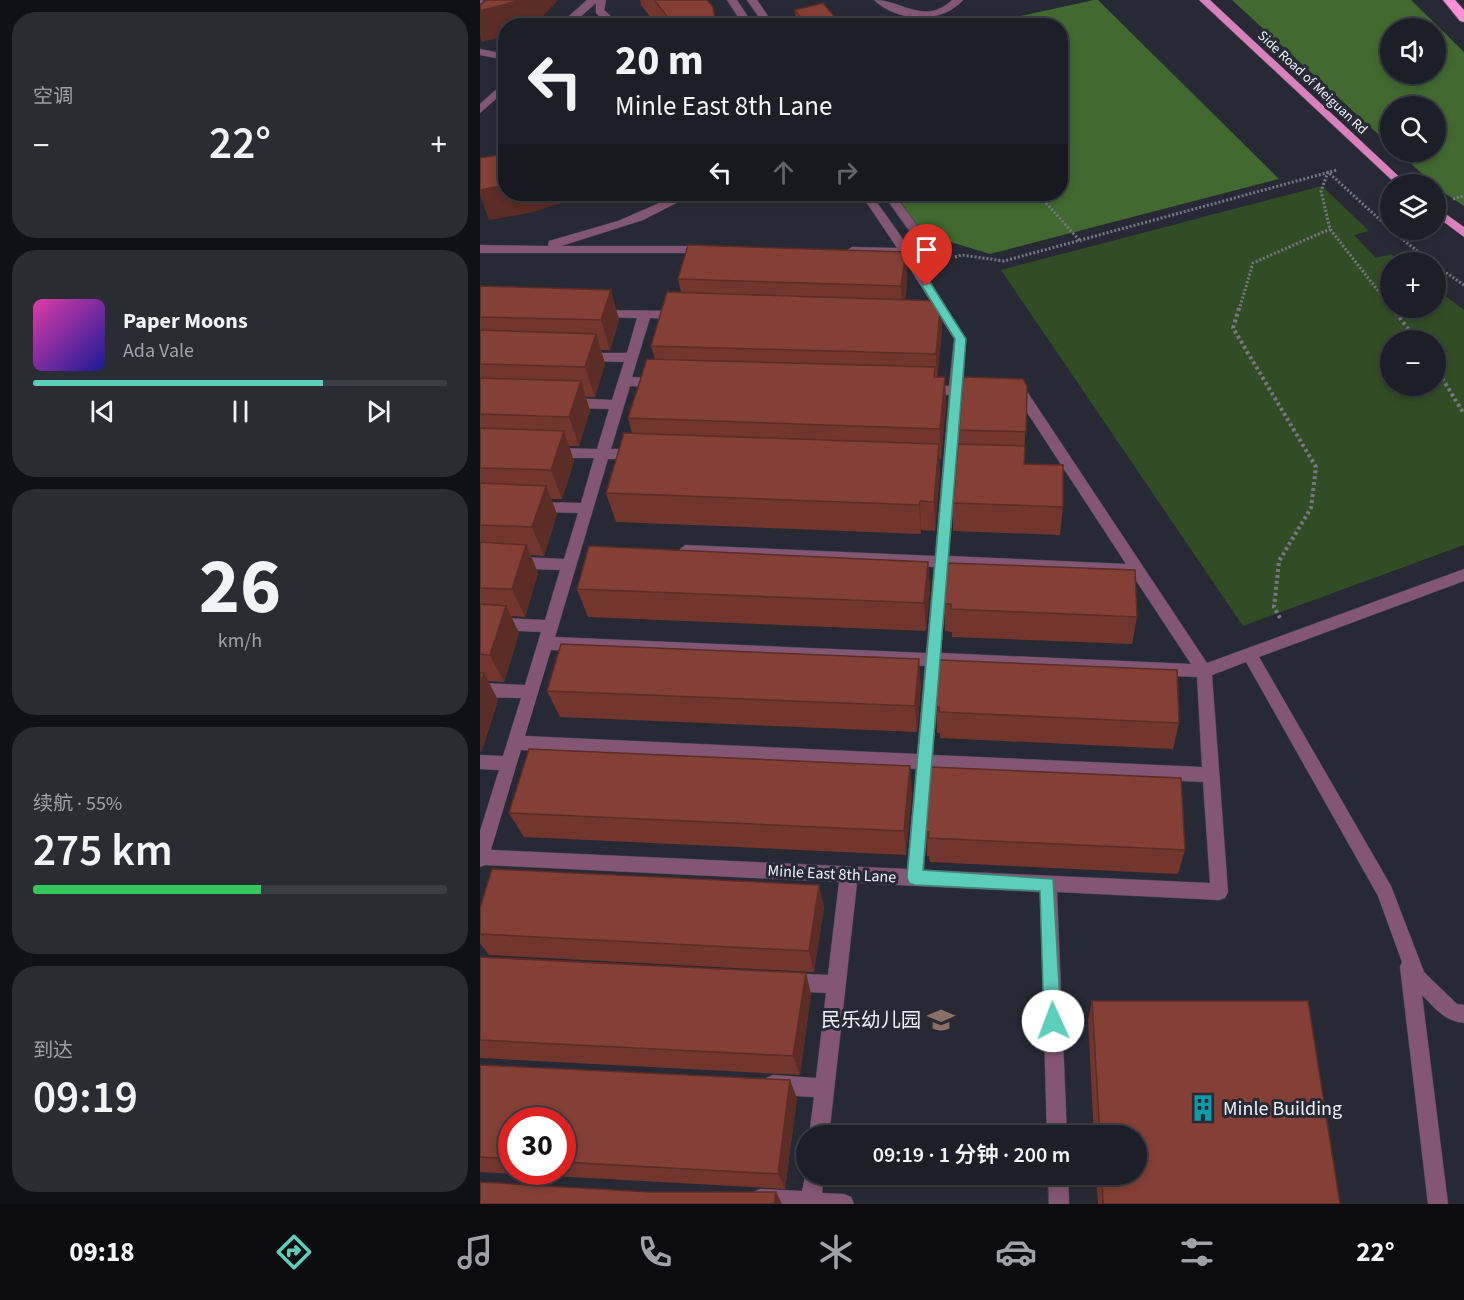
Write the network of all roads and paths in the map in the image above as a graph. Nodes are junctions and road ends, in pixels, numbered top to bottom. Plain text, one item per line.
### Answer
1 (510, 0) edge
2 (593, 0) edge
3 (601, 0) edge
4 (732, 0) edge
5 (752, 0) edge
6 (879, 0) edge
7 (958, 0) edge
8 (1204, 0) edge
9 (1449, 0) edge
10 (480, 3) edge
11 (572, 18) edge
12 (607, 18) edge
13 (744, 18) edge
14 (764, 18) edge
15 (1464, 18) edge
16 (480, 52) edge
17 (498, 55) edge
18 (498, 92) edge
19 (480, 110) edge
20 (1337, 170) dead end
21 (1328, 172) junction
22 (1391, 174) edge
23 (673, 201) edge
24 (871, 201) edge
25 (893, 201) edge
26 (1044, 201) edge
27 (1446, 219) edge
28 (1380, 220) edge
29 (1330, 229) junction
30 (1464, 232) edge
31 (1404, 240) edge
32 (1081, 242) junction
33 (480, 249) edge
34 (532, 249) junction
35 (719, 250) edge
36 (836, 251) edge
37 (906, 252) junction
38 (1419, 252) edge
39 (937, 261) joint
40 (1446, 273) edge
41 (1464, 285) edge
42 (1380, 293) edge
43 (586, 312) edge
44 (645, 314) junction
45 (692, 316) edge
46 (1400, 318) edge
47 (1409, 330) edge
48 (573, 356) edge
49 (632, 358) junction
50 (624, 381) junction
51 (672, 383) edge
52 (1446, 384) edge
53 (908, 389) edge
54 (956, 391) junction
55 (560, 403) edge
56 (617, 405) junction
57 (1464, 414) edge
58 (536, 452) edge
59 (647, 454) edge
60 (602, 455) junction
61 (1050, 469) edge
62 (1072, 470) junction
63 (515, 506) edge
64 (586, 508) junction
65 (669, 550) edge
66 (480, 561) edge
67 (941, 561) junction
68 (569, 565) junction
69 (1137, 570) junction
70 (1464, 575) edge
71 (480, 624) edge
72 (550, 626) junction
73 (1292, 640) junction
74 (545, 643) junction
75 (1250, 655) junction
76 (933, 659) junction
77 (1204, 671) junction
78 (480, 690) edge
79 (530, 692) junction
80 (515, 743) junction
81 (925, 761) junction
82 (480, 762) edge
83 (509, 763) junction
84 (1211, 775) junction
85 (480, 857) edge
86 (849, 874) junction
87 (915, 877) junction
88 (1048, 884) junction
89 (1406, 950) junction
90 (765, 981) edge
91 (836, 984) junction
92 (1464, 1014) edge
93 (753, 1084) edge
94 (824, 1088) junction
95 (820, 1125) edge
96 (1057, 1125) edge
97 (813, 1185) edge
98 (1058, 1185) edge
99 (740, 1198) edge
100 (811, 1202) junction
101 (844, 1204) edge
102 (1059, 1204) edge
103 (1438, 1204) edge

1 - 10 street
2 - 11 street
3 - 12 street
4 - 13 street
5 - 14 street
6 - 7 street
8 - 22 main road, Side Road of Meiguan Rd
9 - 15 highway
16 - 17 street
18 - 19 street
20 - 21 path
21 - 28 path
21 - 29 path
21 - 32 path
23 - 34 street
24 - 37 street
25 - 39 street
26 - 32 path
27 - 30 main road
29 - 42 path
29 - 73 path
31 - 38 path
32 - 39 path
33 - 34 street
34 - 35 street
36 - 37 street
37 - 54 street
40 - 41 path
43 - 44 street
44 - 45 street
44 - 49 street
46 - 47 path
48 - 49 street
49 - 50 street
50 - 51 street
50 - 56 street
52 - 57 path
53 - 54 street
54 - 62 street
54 - 67 street
55 - 56 street
56 - 60 street
58 - 60 street
59 - 60 street
60 - 64 street
61 - 62 street
62 - 69 street
63 - 64 street
64 - 68 street
65 - 67 street
66 - 68 street
67 - 69 street
67 - 76 street
68 - 72 street
69 - 77 street
70 - 73 street
71 - 72 street
72 - 74 street
73 - 75 street
74 - 76 street
74 - 79 street
75 - 77 street
75 - 89 street
76 - 77 street
76 - 81 street
77 - 84 street
78 - 79 street
79 - 80 street
80 - 81 street
80 - 83 street
81 - 84 street
81 - 87 street
82 - 83 street
83 - 85 street
84 - 88 street, Minle East 8th Lane
85 - 86 street, Minle East 8th Lane
86 - 87 street, Minle East 8th Lane
86 - 91 street
87 - 88 street, Minle East 8th Lane
88 - 96 street
89 - 92 street
89 - 103 street
90 - 91 street
91 - 94 street
93 - 94 street
94 - 95 street
97 - 100 street
98 - 102 street
99 - 100 street
100 - 101 street

